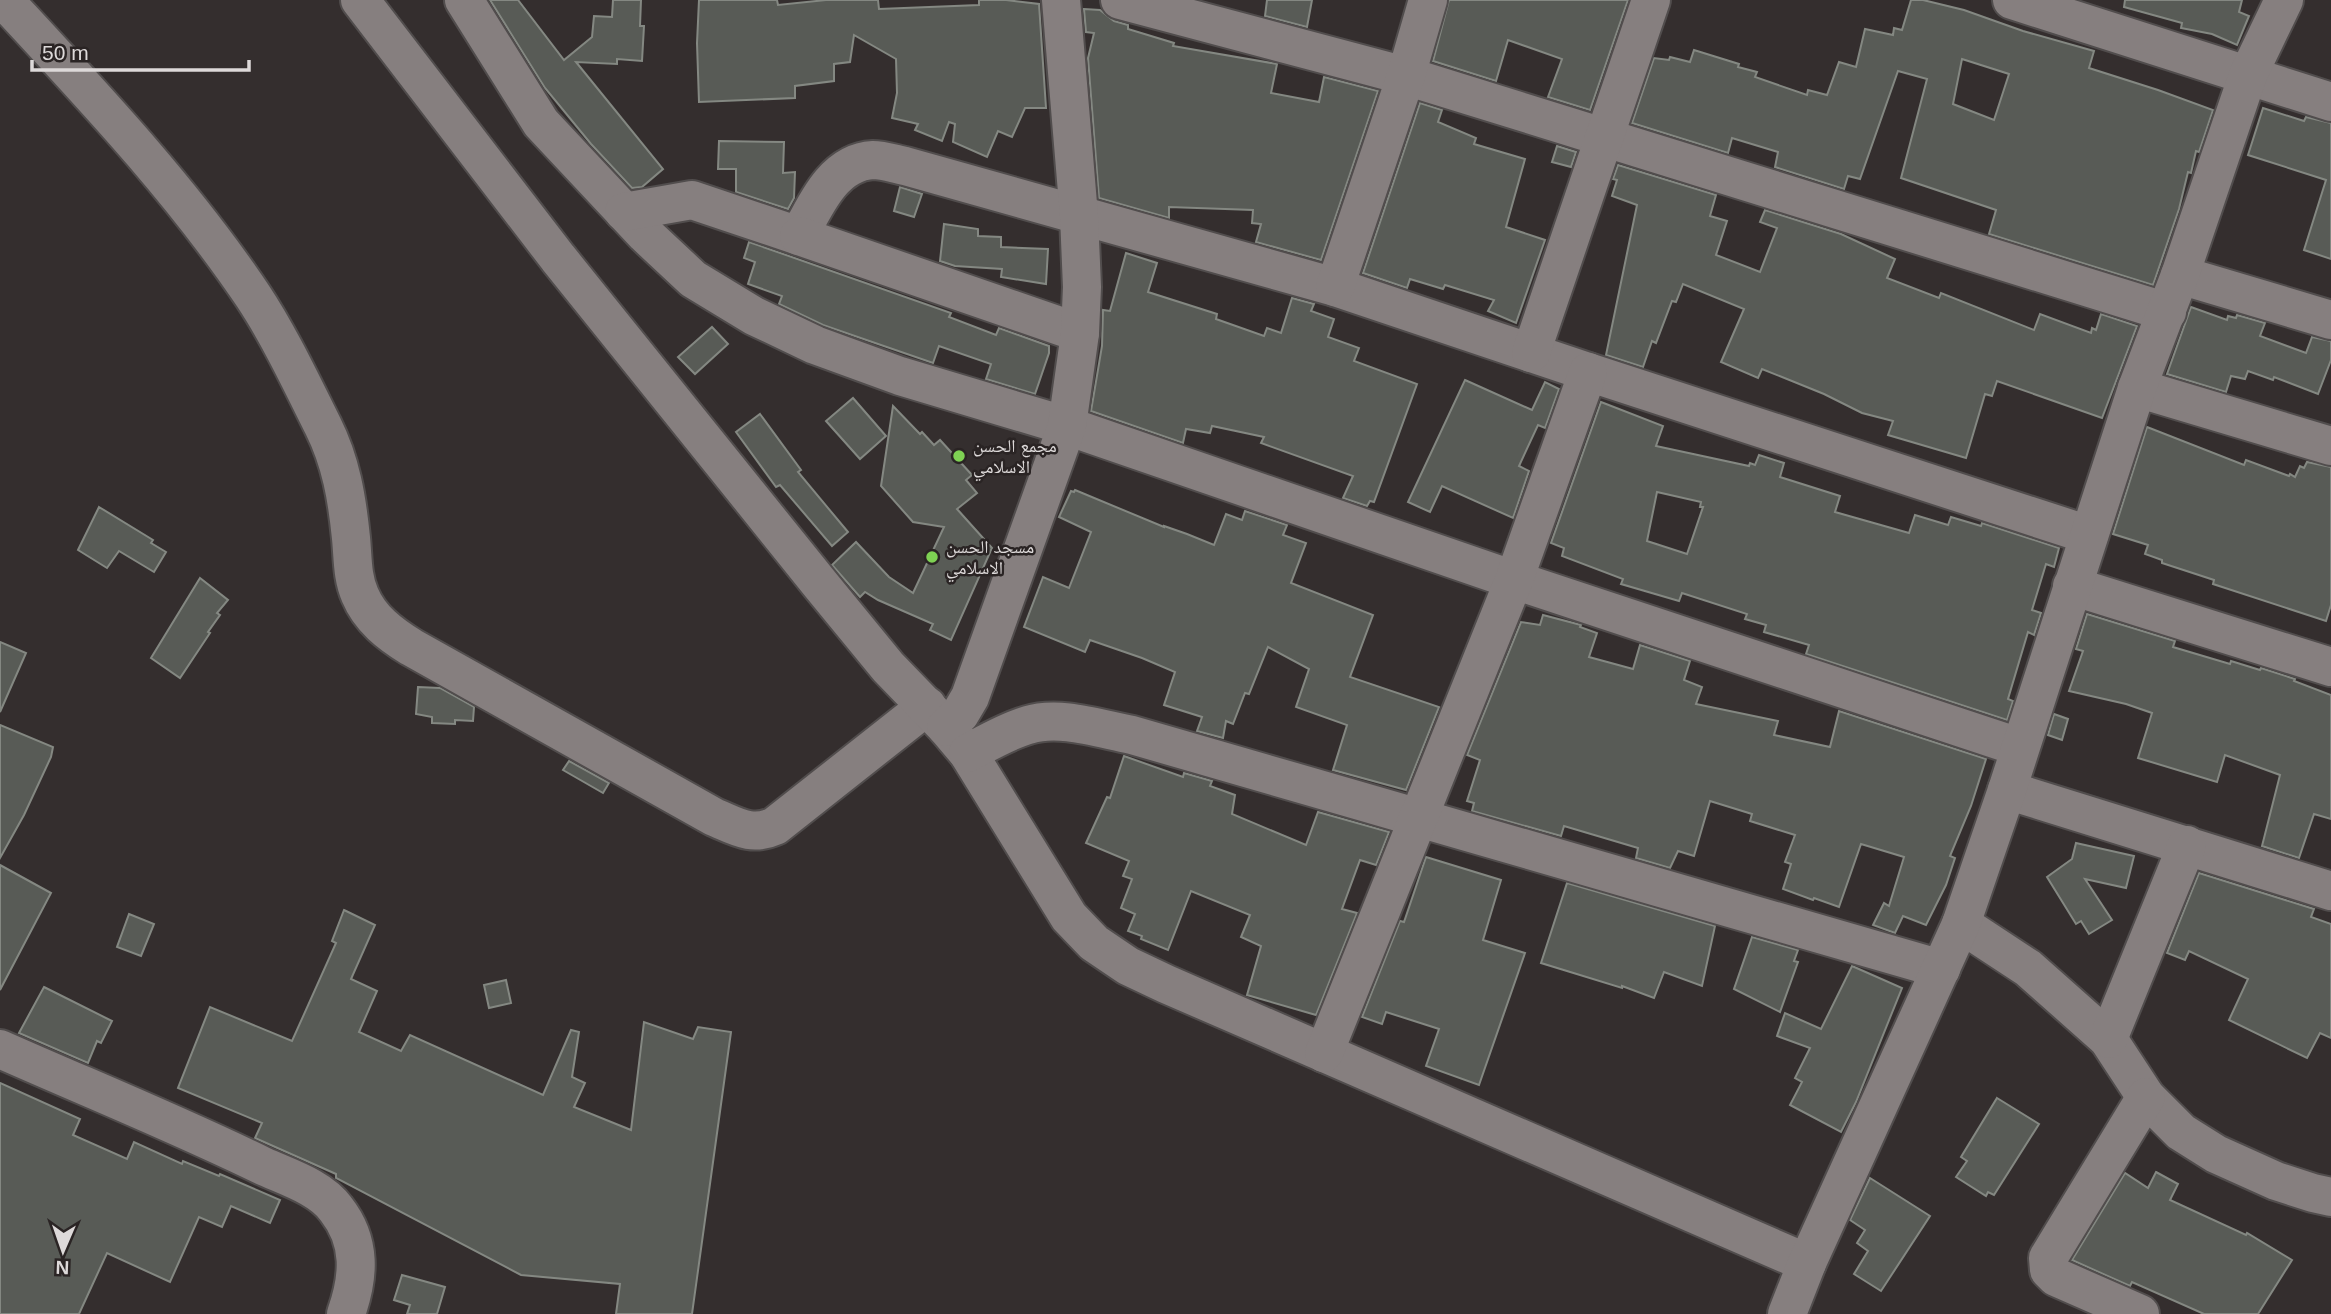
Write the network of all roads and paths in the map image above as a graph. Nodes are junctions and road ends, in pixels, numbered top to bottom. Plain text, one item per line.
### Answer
1 (5, 0) edge
2 (360, 0) edge
3 (464, 0) edge
4 (1061, 0) edge
5 (1120, 0) edge
6 (1428, 0) edge
7 (1651, 0) edge
8 (2012, 0) edge
9 (2284, 0) edge
10 (2248, 75) junction
11 (1406, 76) junction
12 (2331, 102) edge
13 (1605, 138) junction
14 (624, 212) junction
15 (1080, 216) junction
16 (799, 236) junction
17 (2180, 275) junction
18 (1335, 287) junction
19 (2166, 312) junction
20 (2331, 320) edge
21 (1080, 333) junction
22 (1531, 353) junction
23 (1588, 372) junction
24 (2137, 388) junction
25 (1067, 426) junction
26 (2331, 446) edge
27 (2089, 535) junction
28 (1514, 580) junction
29 (2072, 586) junction
30 (2331, 667) edge
31 (947, 729) junction
32 (2019, 747) junction
33 (2007, 790) junction
34 (1419, 817) junction
35 (2187, 845) junction
36 (2331, 891) edge
37 (1961, 924) junction
38 (1941, 969) junction
39 (2108, 1039) junction
40 (0, 1049) edge
41 (1324, 1053) junction
42 (2146, 1097) junction
43 (2331, 1197) edge
44 (1807, 1263) junction
45 (346, 1314) edge
46 (1787, 1314) edge
47 (2140, 1314) edge

1 - 31 street
2 - 31 street
3 - 14 street
4 - 15 street
5 - 11 street
6 - 11 street
7 - 13 street
8 - 10 street
9 - 10 street
10 - 12 street
10 - 17 street
11 - 13 street
11 - 18 street
13 - 19 street
13 - 22 street
14 - 16 street
14 - 25 street
15 - 16 street
15 - 18 street
15 - 21 street
16 - 21 street
17 - 19 street
17 - 20 street
18 - 22 street
19 - 24 street
21 - 25 street
22 - 23 street
23 - 27 street
23 - 28 street
24 - 26 street
24 - 27 street
25 - 28 street
25 - 31 street
27 - 29 street
28 - 32 street
28 - 34 street
29 - 30 street
29 - 32 street
31 - 34 street
31 - 41 street
32 - 33 street
33 - 35 street
33 - 37 street
34 - 38 street
34 - 41 street
35 - 36 street
35 - 39 street
37 - 38 street
37 - 39 street
38 - 44 street
39 - 42 street
40 - 45 street
41 - 44 street
42 - 43 street
42 - 47 street
44 - 46 street

